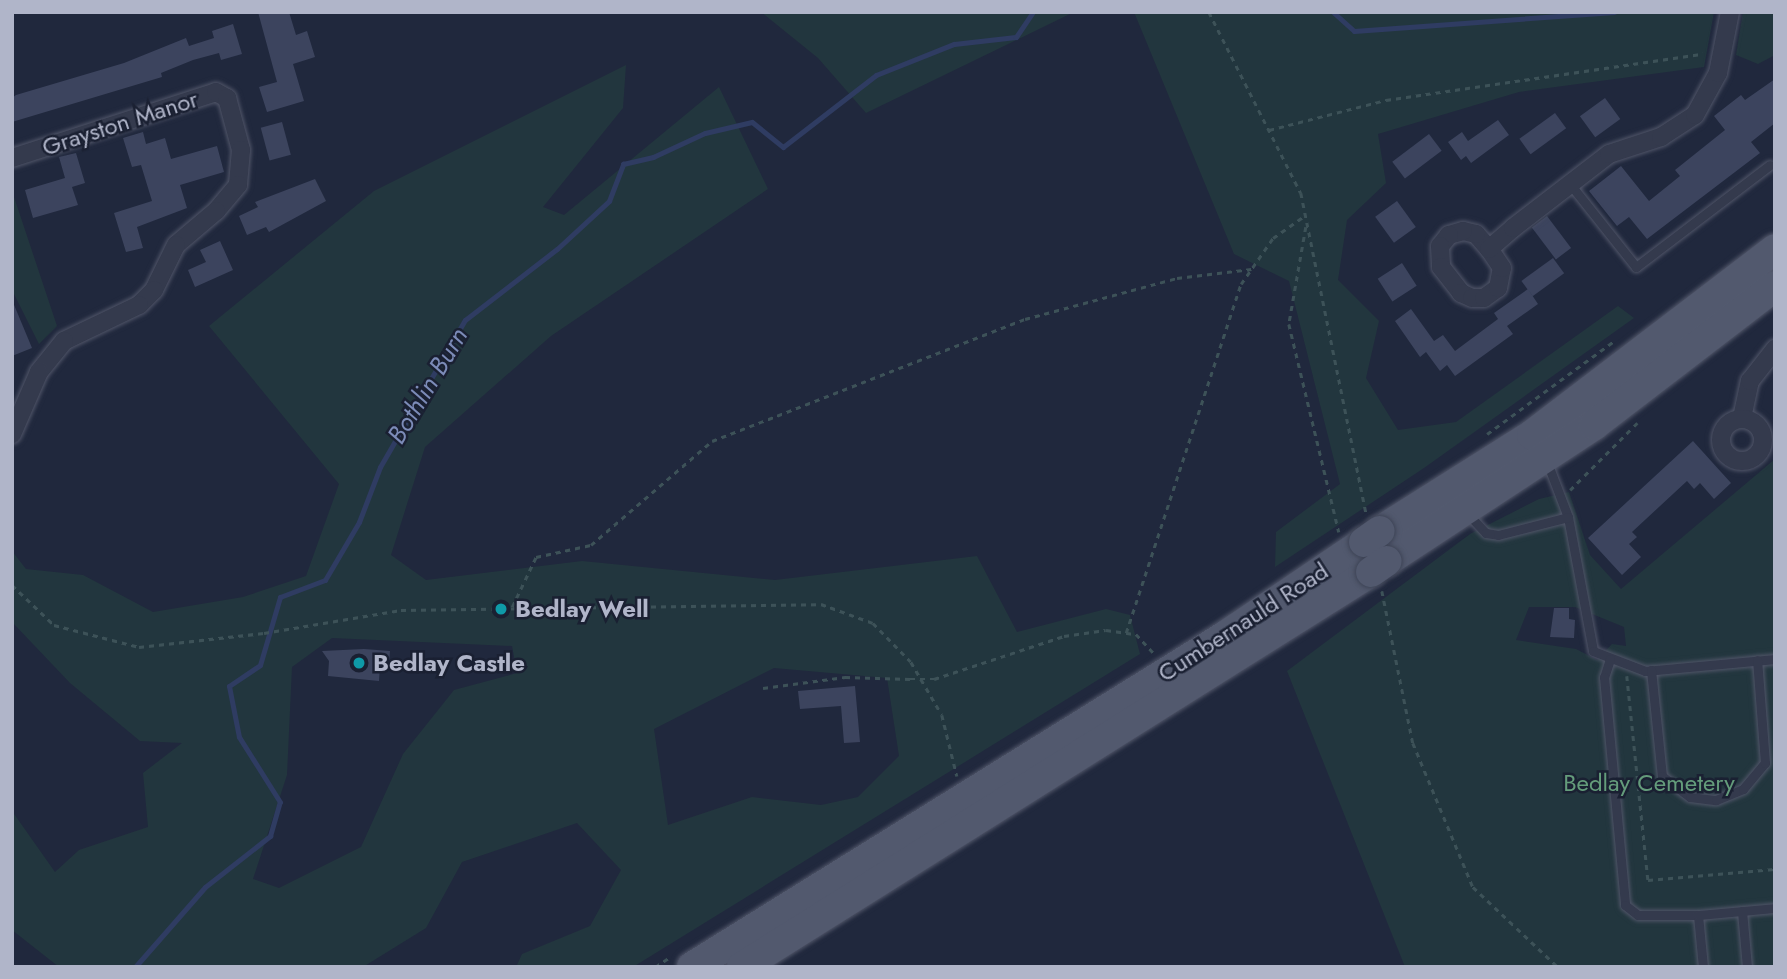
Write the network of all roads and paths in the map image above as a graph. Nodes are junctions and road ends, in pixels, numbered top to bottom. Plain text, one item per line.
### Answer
1 (1209, 12) edge
2 (1729, 21) edge
3 (1722, 53) junction
4 (1269, 130) junction
5 (12, 158) edge
6 (1770, 165) dead end
7 (1570, 184) junction
8 (1305, 216) junction
9 (1307, 223) junction
10 (1489, 249) dead end
11 (1775, 249) edge
12 (1251, 270) junction
13 (1775, 286) edge
14 (1620, 336) dead end
15 (1775, 349) edge
16 (1742, 418) dead end
17 (15, 422) edge
18 (1476, 442) dead end
19 (1545, 457) junction
20 (1465, 510) junction
21 (1568, 517) junction
22 (1370, 550) junction
23 (12, 585) edge
24 (512, 608) junction
25 (1126, 633) junction
26 (1610, 659) junction
27 (1775, 659) edge
28 (1757, 660) junction
29 (1626, 666) junction
30 (1651, 670) junction
31 (1167, 672) junction
32 (763, 688) dead end
33 (957, 779) dead end
34 (1775, 869) edge
35 (1775, 908) edge
36 (1742, 911) junction
37 (1698, 915) junction
38 (692, 967) edge
39 (741, 967) edge
40 (1558, 967) edge
41 (1703, 967) edge
42 (1747, 967) edge

1 - 4 path
2 - 3 street
3 - 4 path
3 - 7 street
4 - 8 path
5 - 17 street, Grayston Manor
6 - 7 lane
7 - 10 street
8 - 9 path
8 - 12 path
9 - 22 path
9 - 22 path
11 - 22 main road, Cumbernauld Road
12 - 24 path
12 - 25 path
13 - 19 main road, Cumbernauld Road
14 - 18 path
15 - 16 street
19 - 20 main road, Cumbernauld Road
19 - 21 lane
20 - 21 lane
20 - 22 main road, Cumbernauld Road
21 - 26 lane
22 - 31 main road, Cumbernauld Road
22 - 39 main road, Cumbernauld Road
22 - 40 path
23 - 24 path
24 - 33 path
25 - 31 path
25 - 32 path, bridge
26 - 29 lane
26 - 37 lane
27 - 28 lane
28 - 30 lane
28 - 30 lane
29 - 30 lane
29 - 34 path
31 - 38 main road, Cumbernauld Road
35 - 36 lane
36 - 37 lane
36 - 42 lane
37 - 41 lane

